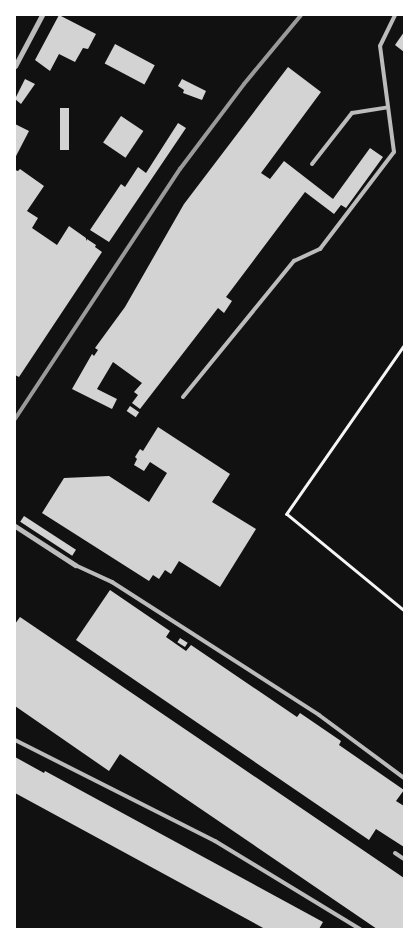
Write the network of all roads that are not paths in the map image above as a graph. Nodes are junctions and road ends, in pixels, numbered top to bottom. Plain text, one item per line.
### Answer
1 (42, 15) edge
2 (395, 15) edge
3 (15, 66) edge
4 (388, 107) junction
5 (312, 164) dead end
6 (183, 397) dead end
7 (15, 526) edge
8 (75, 565) joint
9 (15, 740) edge
10 (404, 778) edge
11 (395, 853) dead end
12 (404, 859) edge
13 (360, 929) edge

1 - 3 street
2 - 4 lane
4 - 5 lane
4 - 6 lane
7 - 8 street
8 - 10 lane
9 - 13 lane
11 - 12 lane

